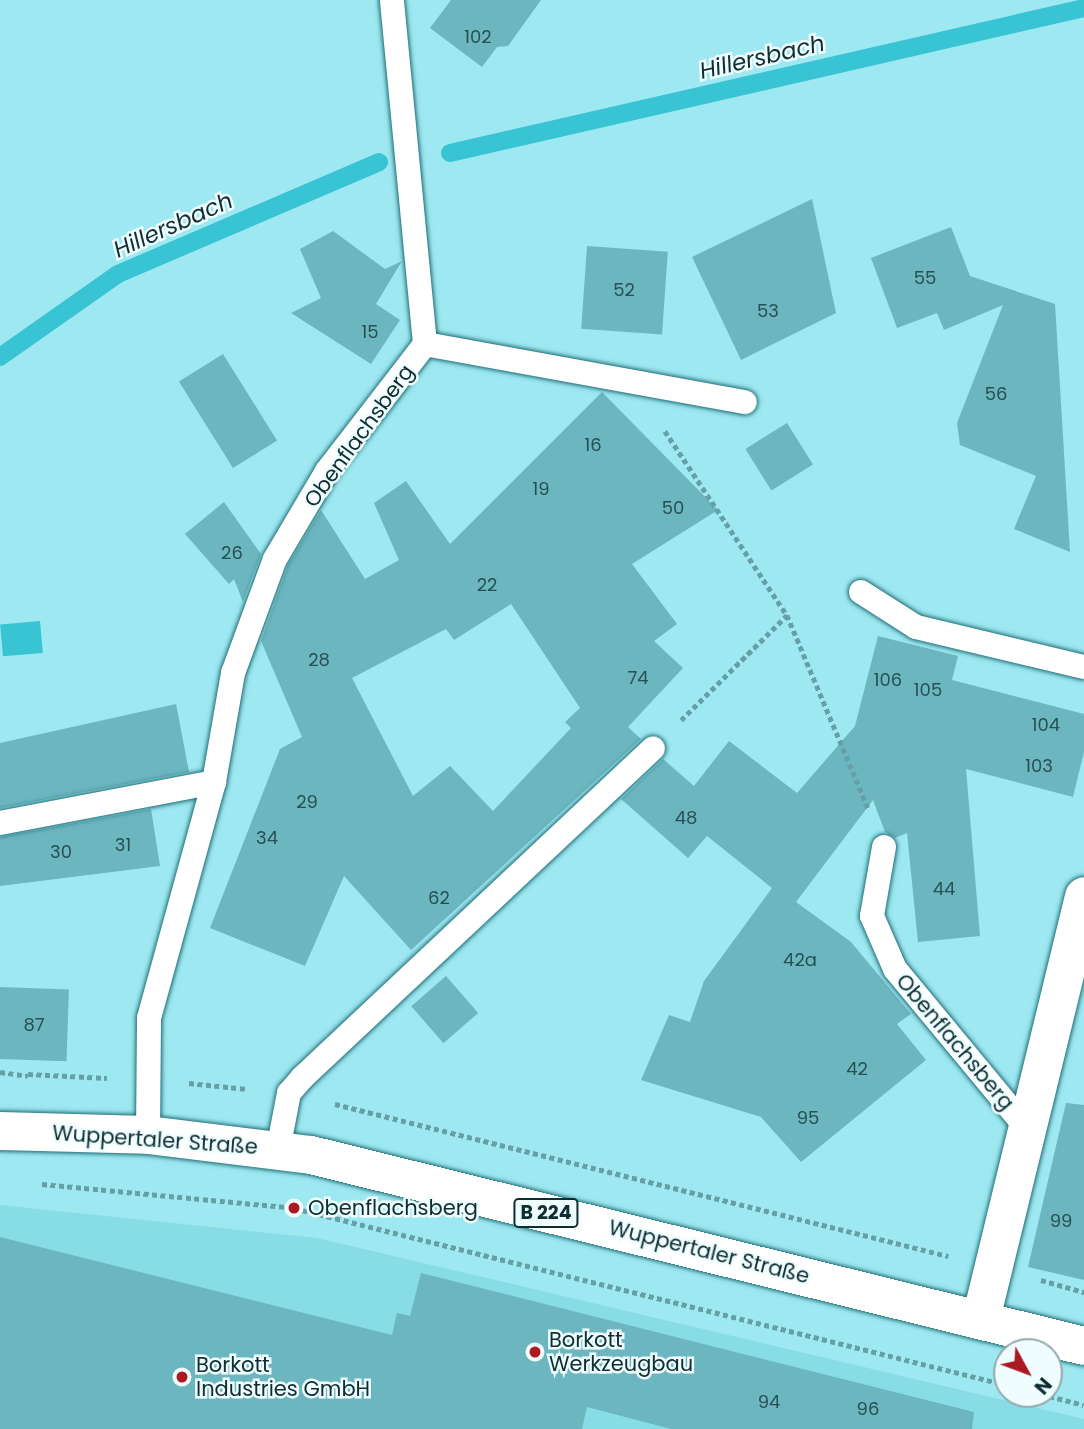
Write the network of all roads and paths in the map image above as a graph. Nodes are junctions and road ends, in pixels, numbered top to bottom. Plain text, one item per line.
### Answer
1 (392, 0) edge
2 (425, 344) junction
3 (630, 381) junction
4 (745, 402) dead end
5 (861, 592) dead end
6 (787, 615) junction
7 (1084, 667) edge
8 (653, 748) joint
9 (214, 782) junction
10 (0, 823) edge
11 (884, 847) joint
12 (1084, 896) edge
13 (1025, 1126) junction
14 (0, 1131) edge
15 (148, 1135) junction
16 (278, 1150) junction
17 (34, 1184) dead end
18 (981, 1319) junction
19 (1084, 1346) edge
20 (993, 1382) edge
21 (1063, 1400) edge
22 (1084, 1405) edge

1 - 2 lane, Obenflachsberg
2 - 3 lane, Obenflachsberg
2 - 9 lane, Obenflachsberg
3 - 4 lane, Obenflachsberg
3 - 6 path
5 - 7 lane
6 - 8 path
6 - 11 path
8 - 16 lane
9 - 10 lane
9 - 15 lane, Obenflachsberg
11 - 13 lane, Obenflachsberg
12 - 13 main road, Obenflachsberg
13 - 18 main road, Obenflachsberg
14 - 15 main road, Wuppertaler Straße / B 224
15 - 16 main road, Wuppertaler Straße / B 224
16 - 18 main road, Wuppertaler Straße / B 224
17 - 20 path
18 - 19 main road, Wuppertaler Straße / B 224
21 - 22 path

